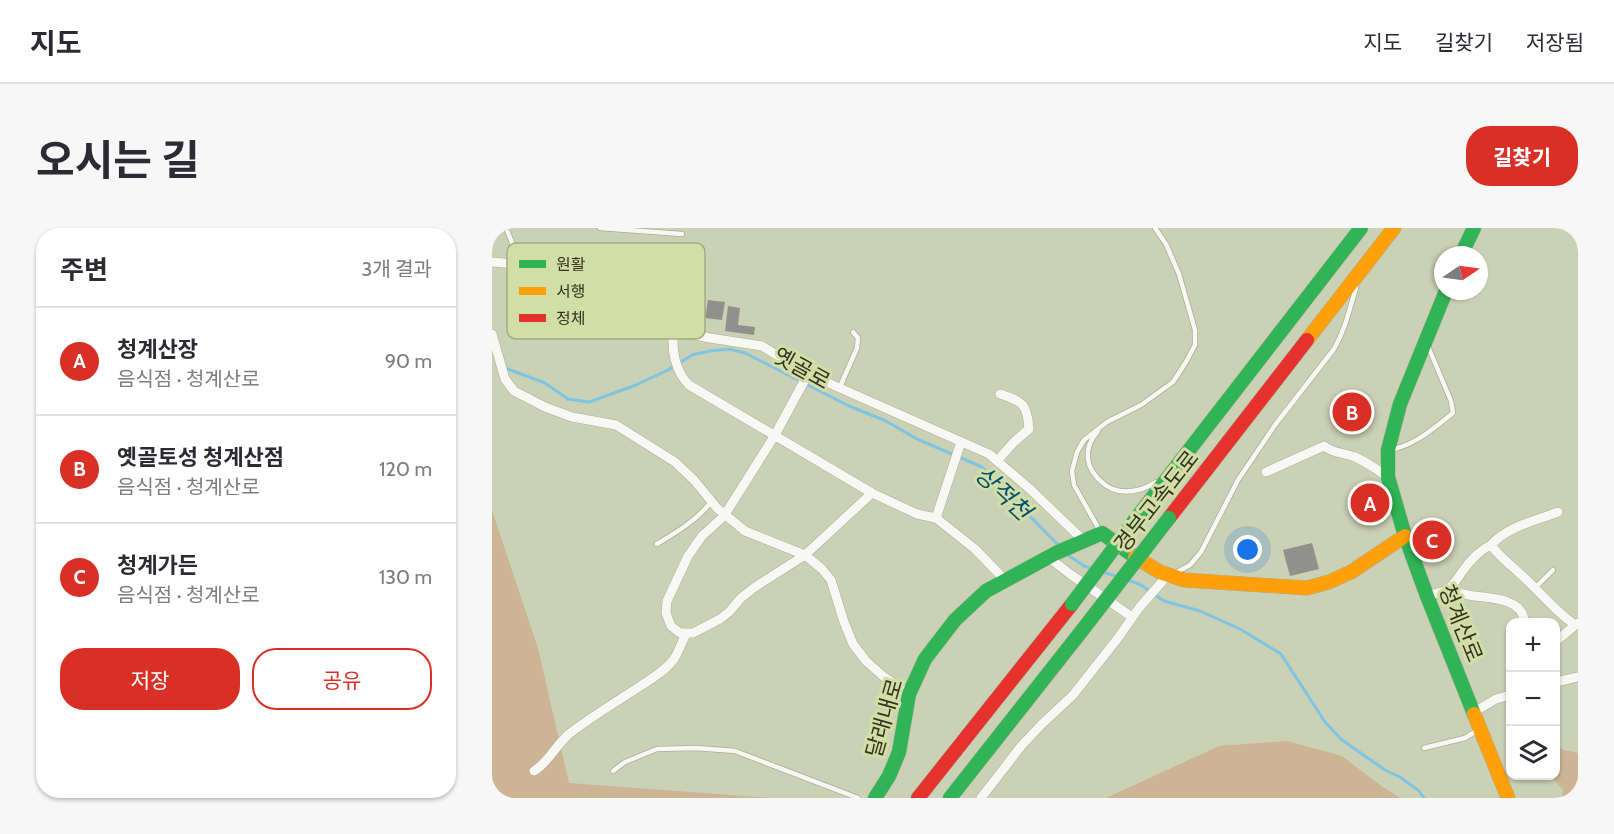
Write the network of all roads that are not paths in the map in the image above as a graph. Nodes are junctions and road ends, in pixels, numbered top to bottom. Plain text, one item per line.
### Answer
1 (506, 228) edge
2 (600, 228) edge
3 (1155, 228) edge
4 (1361, 228) edge
5 (1394, 228) edge
6 (1474, 228) edge
7 (682, 234) dead end
8 (512, 243) edge
9 (1465, 246) edge
10 (492, 262) edge
11 (507, 263) edge
12 (1366, 264) junction
13 (1442, 300) edge
14 (853, 332) dead end
15 (492, 334) edge
16 (705, 337) edge
17 (673, 339) edge
18 (1426, 340) junction
19 (808, 374) junction
20 (839, 389) junction
21 (1000, 394) dead end
22 (1107, 422) junction
23 (775, 435) junction
24 (959, 446) junction
25 (1388, 450) junction
26 (997, 461) junction
27 (1177, 466) junction
28 (1266, 472) dead end
29 (1388, 477) junction
30 (872, 493) junction
31 (711, 501) junction
32 (1558, 512) dead end
33 (724, 516) junction
34 (936, 518) junction
35 (1102, 533) junction
36 (1405, 536) junction
37 (1078, 542) junction
38 (657, 544) dead end
39 (1491, 545) junction
40 (805, 555) junction
41 (1052, 555) junction
42 (1553, 570) dead end
43 (1167, 576) junction
44 (1005, 580) junction
45 (1535, 588) junction
46 (1446, 590) junction
47 (1427, 596) junction
48 (1132, 617) junction
49 (1524, 618) edge
50 (1577, 624) edge
51 (686, 634) junction
52 (1560, 638) edge
53 (1578, 677) edge
54 (1560, 681) edge
55 (909, 694) junction
56 (1506, 696) edge
57 (1474, 712) junction
58 (1480, 728) junction
59 (1424, 748) dead end
60 (534, 771) dead end
61 (613, 771) dead end
62 (858, 798) edge
63 (875, 798) edge
64 (918, 798) edge
65 (950, 798) edge
66 (981, 798) edge
67 (1508, 798) edge

1 - 8 lane
2 - 7 lane
3 - 22 lane
4 - 27 main road, 경부고속도로
5 - 12 main road, 경부고속도로
6 - 9 main road
10 - 11 street, 옛골로
12 - 43 lane
12 - 65 main road, 경부고속도로, bridge
13 - 18 main road, 청계산로
14 - 20 lane
15 - 31 street
16 - 19 street, 옛골로
17 - 23 street
18 - 25 main road, 청계산로
18 - 25 lane
19 - 20 street, 옛골로
19 - 23 street
20 - 24 street, 옛골로
21 - 26 street
22 - 27 lane
22 - 35 lane
23 - 30 street
23 - 33 street
24 - 26 street, 옛골로
24 - 34 street
25 - 29 main road, 청계산로
26 - 37 street, 옛골로
27 - 64 main road, 경부고속도로, bridge
28 - 29 street
29 - 36 main road, 청계산로
30 - 34 street
30 - 40 street
31 - 33 street
31 - 38 lane
32 - 39 street
33 - 40 street
33 - 51 street
34 - 44 street
35 - 37 main road, 달래내로
35 - 43 main road
36 - 43 main road
36 - 47 main road, 청계산로
37 - 41 main road, 달래내로
39 - 45 street
39 - 46 street
40 - 51 street
40 - 55 street
41 - 44 main road, 달래내로
41 - 48 street
42 - 45 lane
43 - 48 street
44 - 55 main road, 달래내로
45 - 50 street
46 - 47 street
46 - 49 street
47 - 57 main road, 청계산로
48 - 66 street
50 - 52 street
51 - 60 street
53 - 54 street
55 - 63 main road, 달래내로
56 - 57 street
57 - 58 main road, 청계산로
58 - 59 lane
58 - 67 main road, 청계산로
61 - 62 lane

